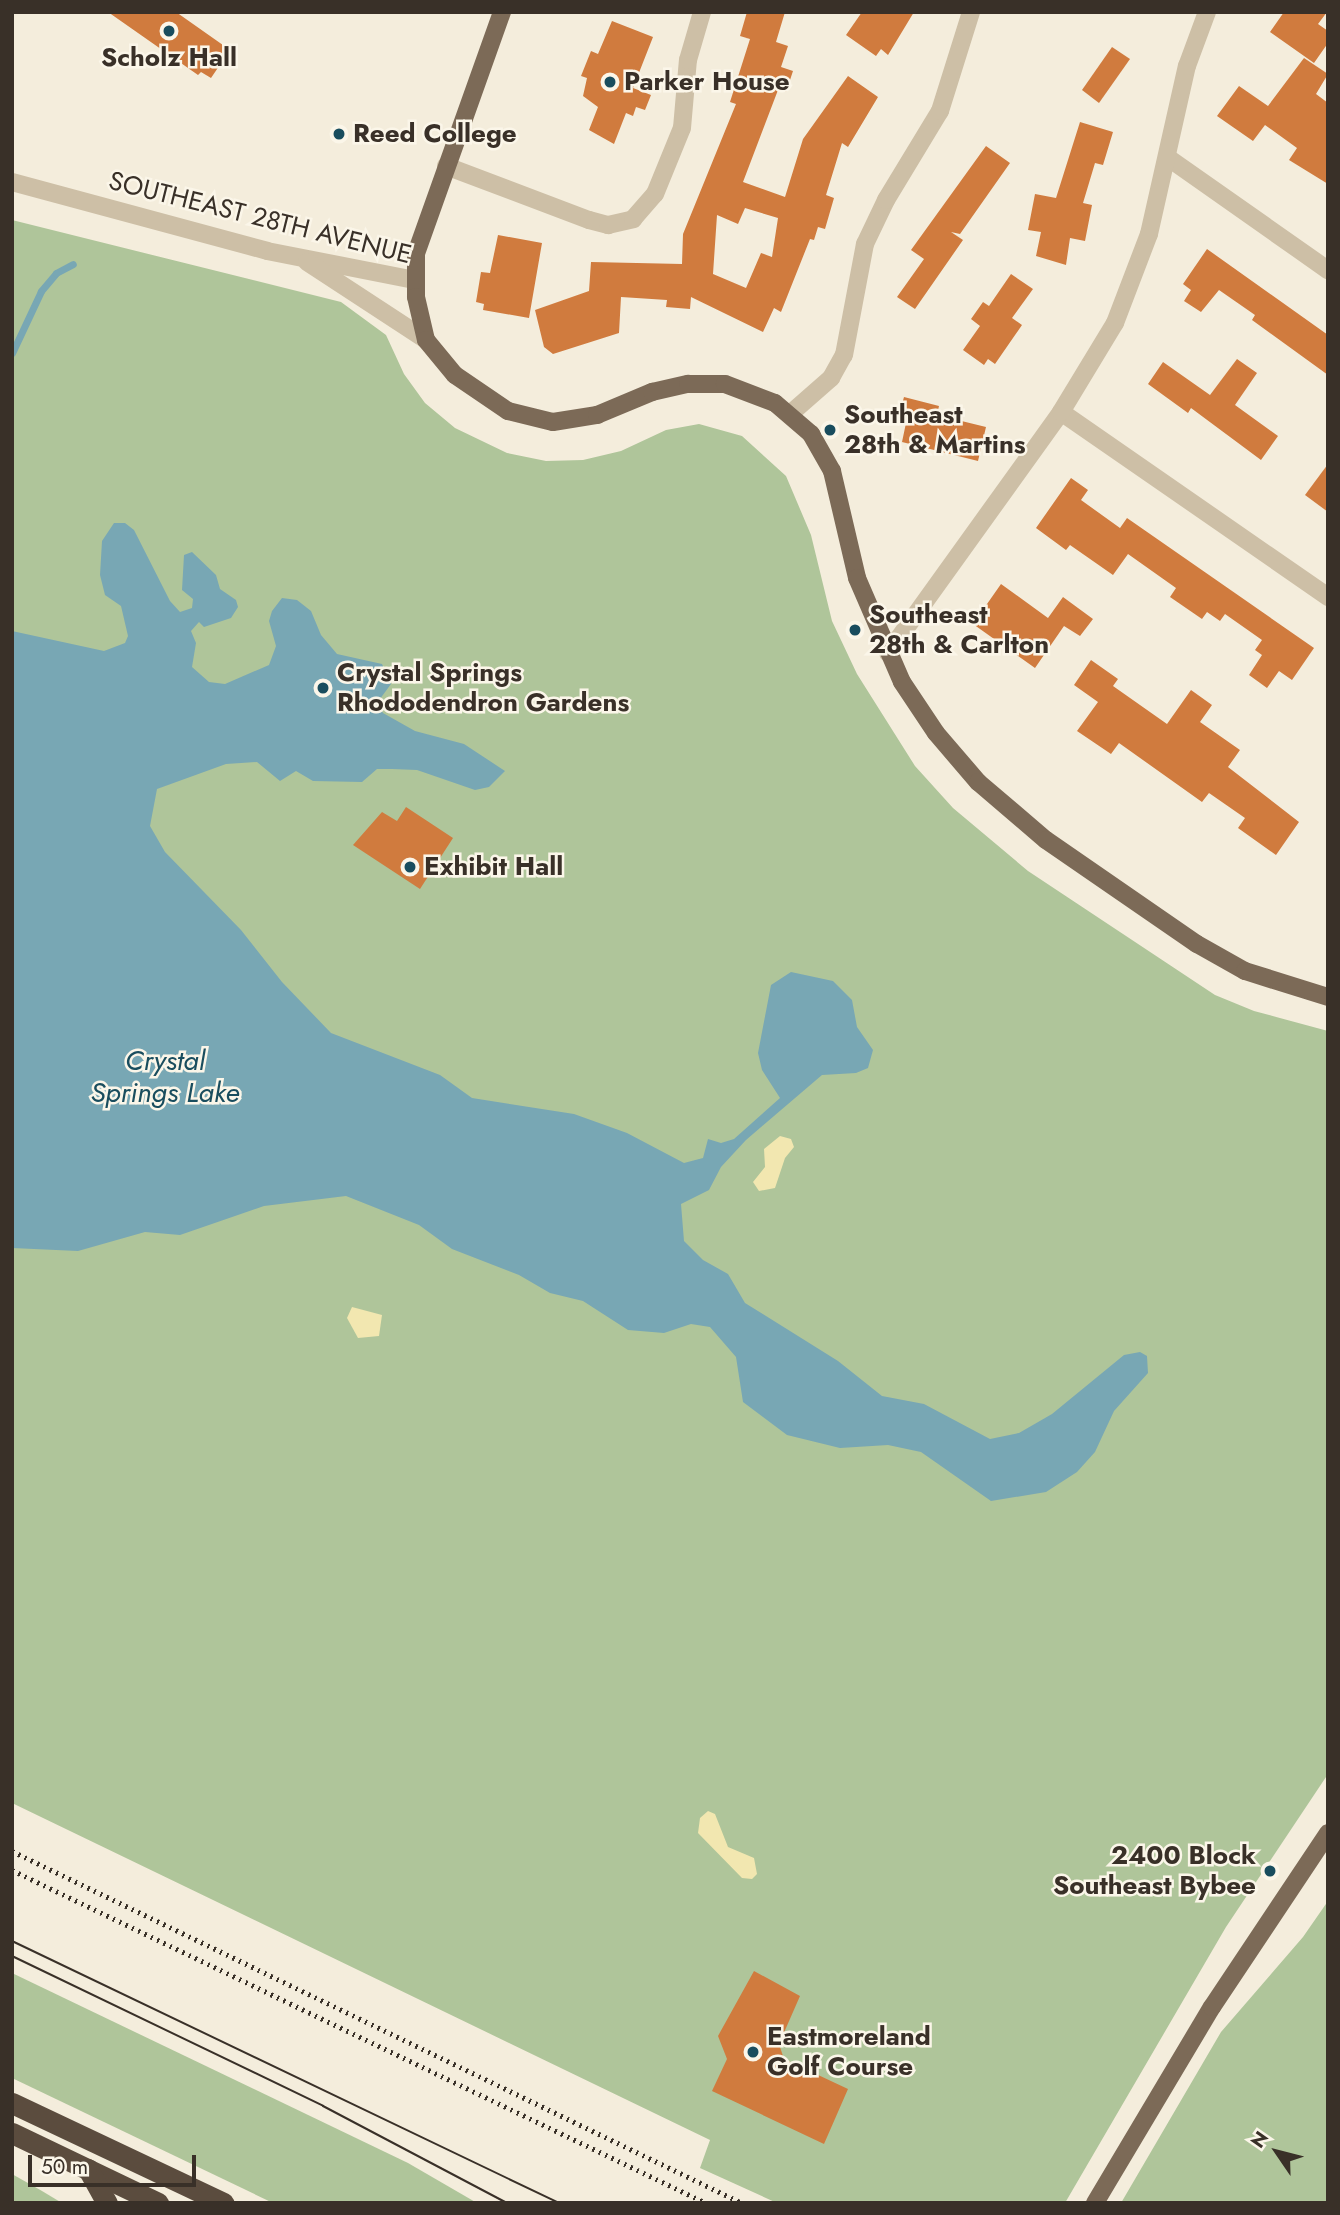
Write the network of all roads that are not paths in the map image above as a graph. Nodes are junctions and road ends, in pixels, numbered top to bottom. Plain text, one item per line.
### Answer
1 (502, 12) edge
2 (702, 12) edge
3 (971, 12) edge
4 (1207, 12) edge
5 (1167, 157) junction
6 (446, 166) junction
7 (12, 182) edge
8 (304, 260) junction
9 (1328, 270) edge
10 (415, 280) junction
11 (426, 340) junction
12 (1061, 412) junction
13 (790, 414) junction
14 (1328, 597) edge
15 (888, 653) junction
16 (1328, 997) edge
17 (1328, 1833) edge
18 (12, 2103) edge
19 (12, 2133) edge
20 (88, 2169) junction
21 (107, 2203) edge
22 (158, 2203) edge
23 (223, 2203) edge
24 (1095, 2203) edge

1 - 6 main road
2 - 6 street
3 - 13 street
4 - 5 street
5 - 9 street
5 - 12 street
6 - 10 main road
7 - 8 street, SOUTHEAST 28TH AVENUE
8 - 10 street, SOUTHEAST 28TH AVENUE
8 - 11 street
10 - 11 main road, SOUTHEAST 28TH AVENUE
11 - 13 main road, SOUTHEAST 28TH AVENUE
12 - 14 street
12 - 15 street
13 - 15 main road, SOUTHEAST 28TH AVENUE
15 - 16 main road, SOUTHEAST 28TH AVENUE
17 - 24 main road
18 - 23 highway
19 - 20 highway
20 - 21 highway
20 - 22 highway

